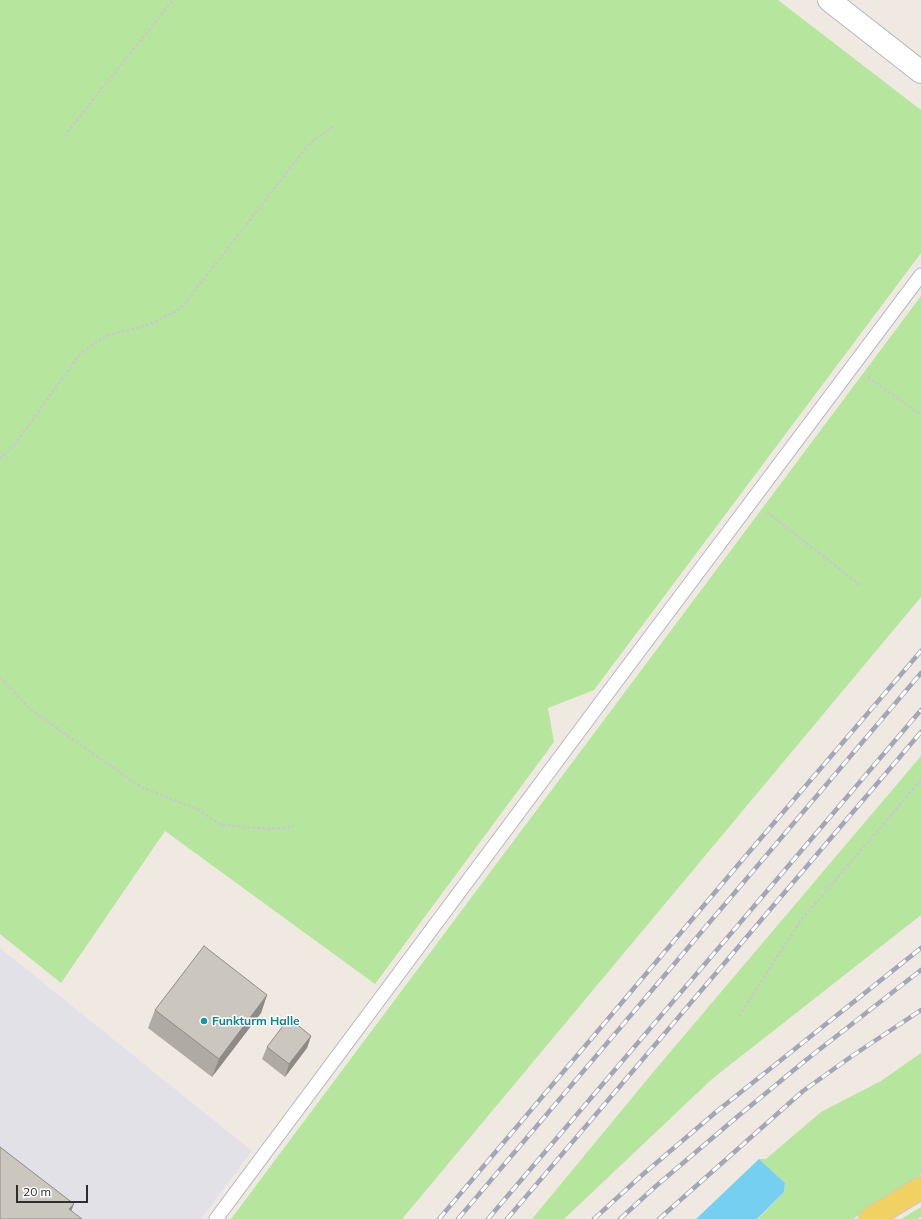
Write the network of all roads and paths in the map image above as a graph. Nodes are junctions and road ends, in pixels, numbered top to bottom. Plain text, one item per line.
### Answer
1 (173, 0) edge
2 (829, 0) edge
3 (921, 72) edge
4 (334, 126) dead end
5 (64, 136) dead end
6 (921, 276) edge
7 (853, 366) junction
8 (921, 415) edge
9 (0, 459) edge
10 (752, 500) junction
11 (861, 586) dead end
12 (0, 676) edge
13 (921, 780) edge
14 (294, 827) dead end
15 (739, 1016) dead end
16 (921, 1188) edge
17 (216, 1219) edge
18 (870, 1219) edge

1 - 5 path
2 - 3 street
4 - 9 path
6 - 7 lane
7 - 8 path
7 - 10 lane
10 - 11 path
10 - 17 lane
12 - 14 path
13 - 15 path
16 - 18 main road

